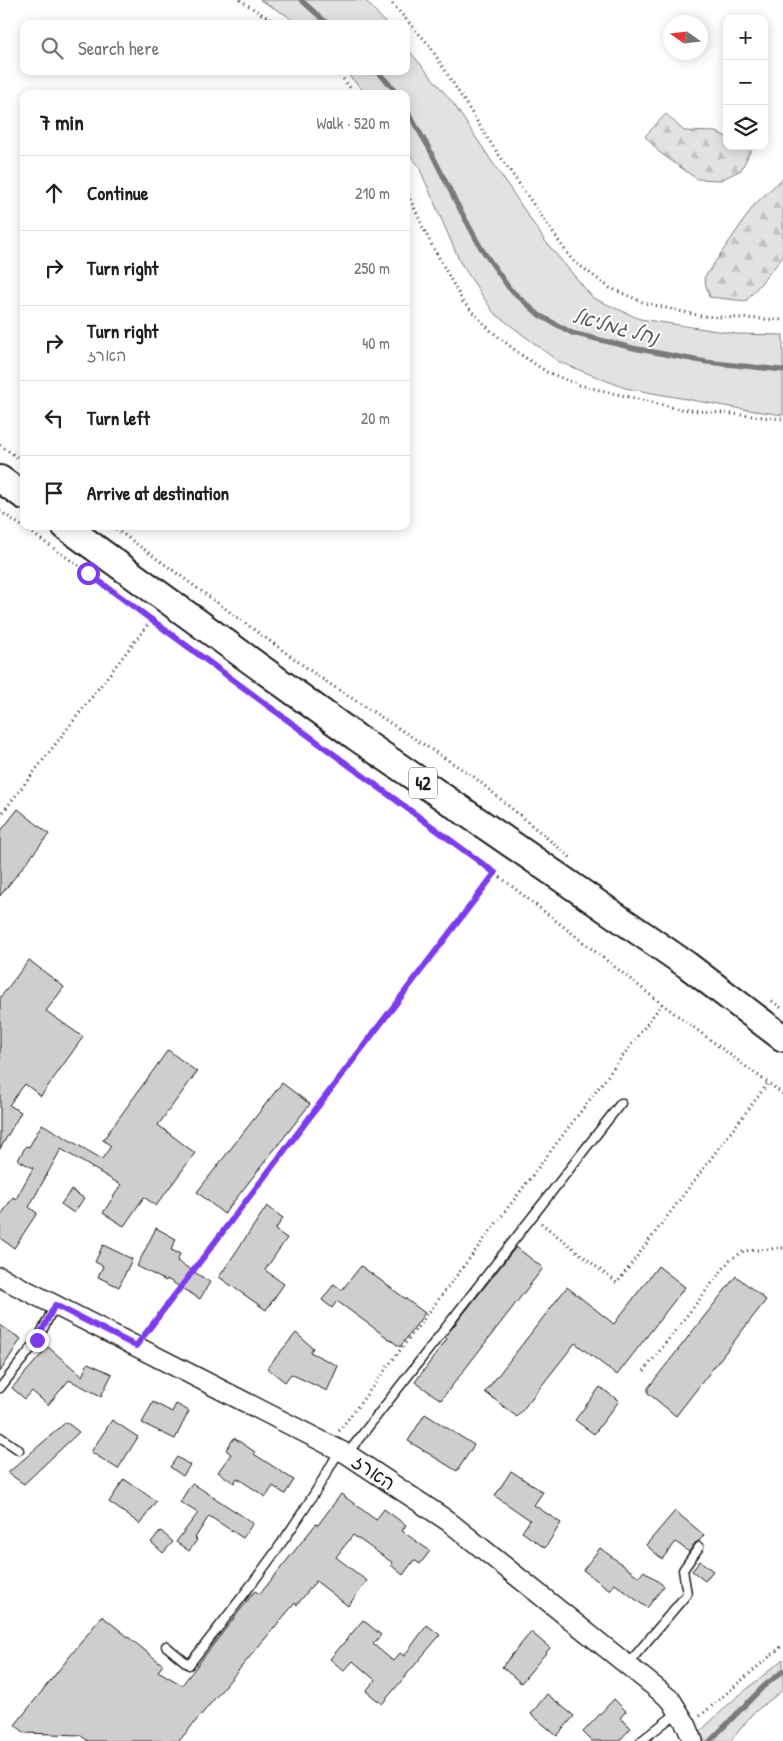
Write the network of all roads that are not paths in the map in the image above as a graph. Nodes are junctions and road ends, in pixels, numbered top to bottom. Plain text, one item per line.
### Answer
1 (0, 479) edge
2 (20, 493) edge
3 (71, 530) edge
4 (783, 1038) edge
5 (621, 1103) dead end
6 (0, 1277) edge
7 (55, 1305) junction
8 (0, 1388) edge
9 (0, 1437) edge
10 (19, 1450) dead end
11 (338, 1450) junction
12 (699, 1547) dead end
13 (166, 1646) dead end
14 (627, 1665) junction
15 (686, 1726) edge
16 (641, 1741) edge

1 - 2 highway
3 - 4 highway, 42
5 - 11 lane
6 - 7 street, הארז
7 - 8 lane
7 - 11 street, הארז
9 - 10 lane
11 - 13 lane
11 - 14 street, הארז
12 - 14 lane
14 - 15 street, הארז
15 - 16 lane

